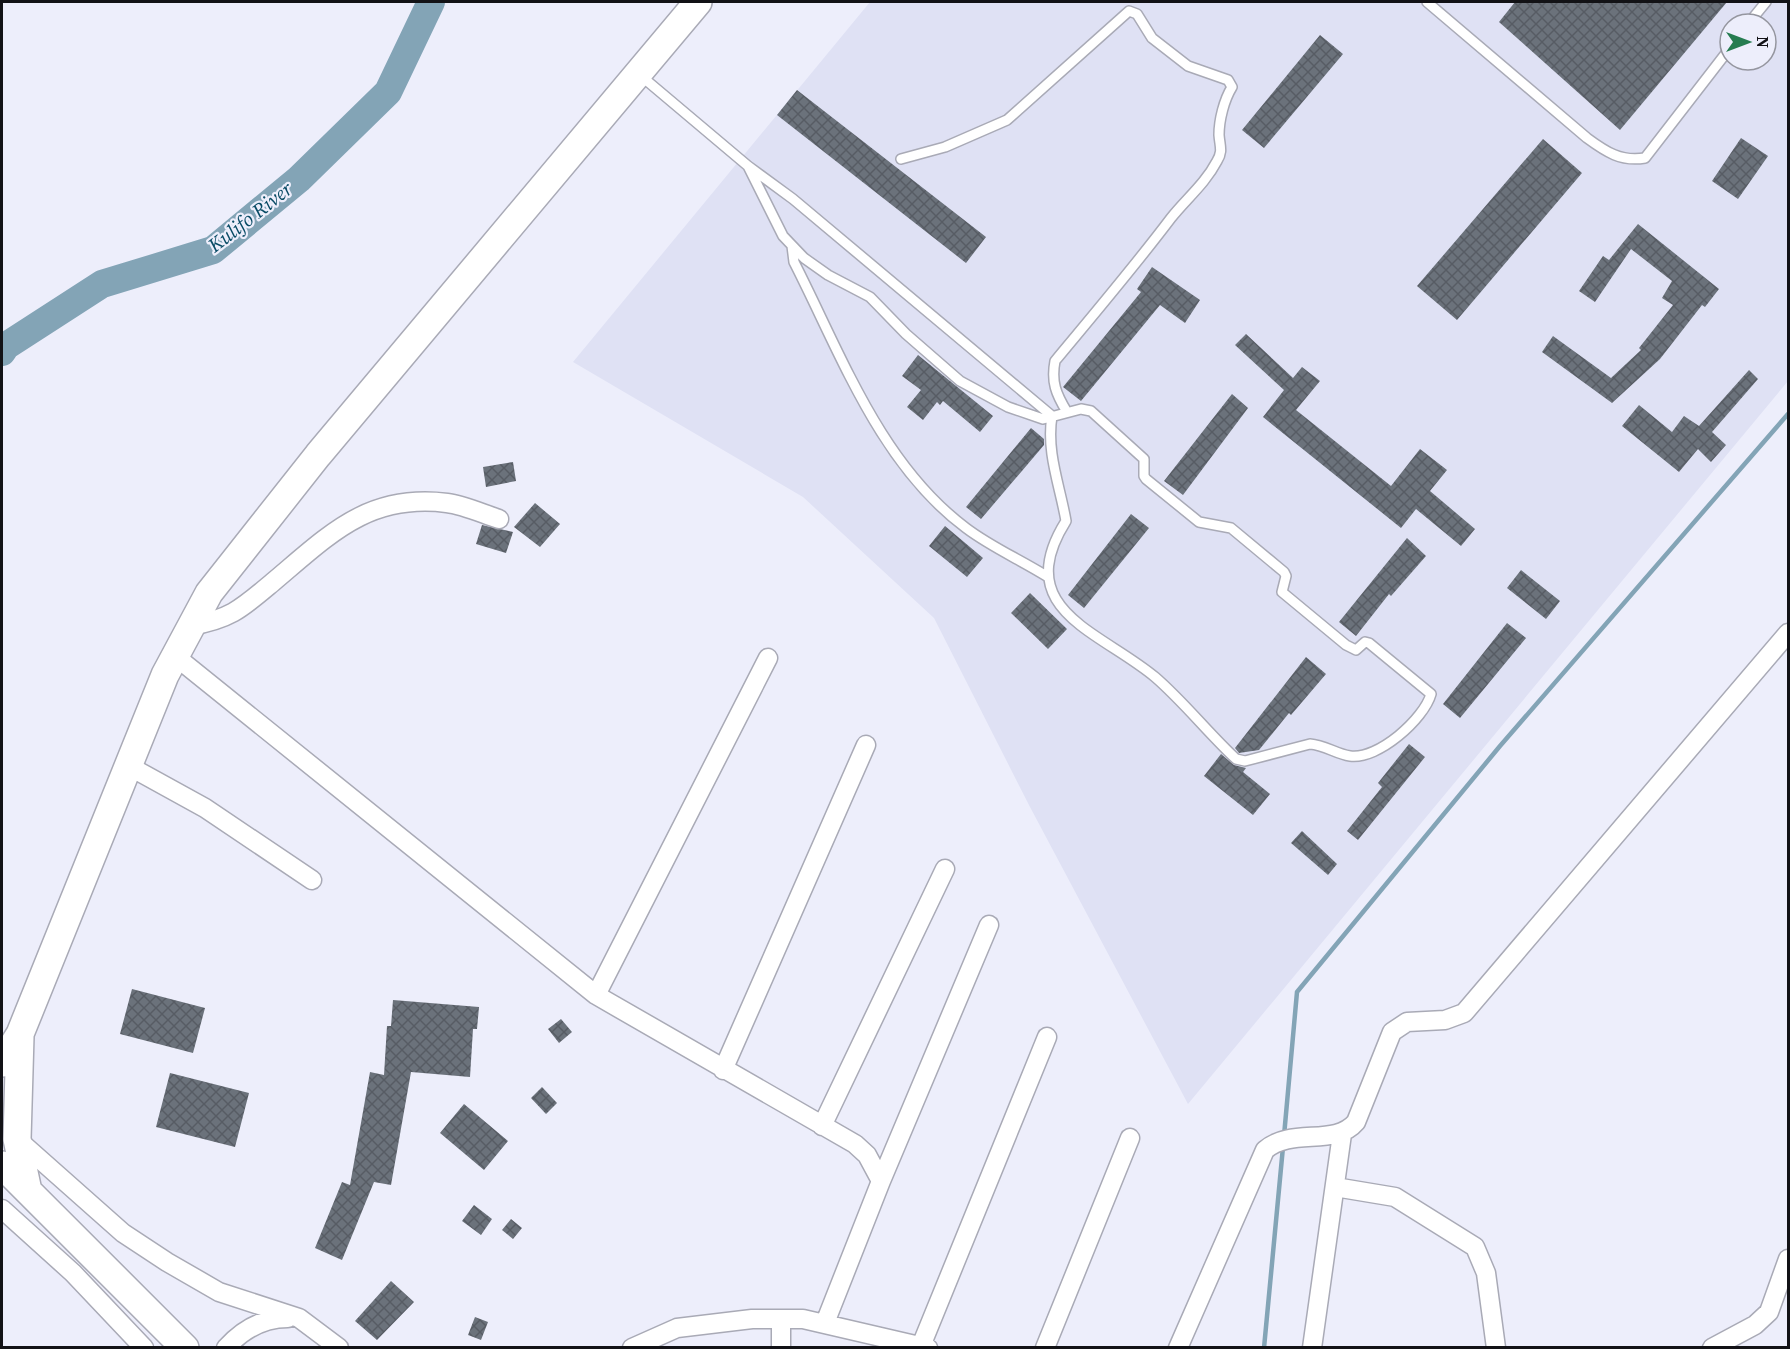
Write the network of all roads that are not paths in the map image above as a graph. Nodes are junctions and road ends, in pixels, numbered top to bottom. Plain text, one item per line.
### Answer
1 (698, 2) edge
2 (1427, 2) edge
3 (1718, 64) edge
4 (638, 74) junction
5 (902, 159) dead end
6 (748, 166) junction
7 (792, 246) junction
8 (1067, 412) junction
9 (1052, 416) junction
10 (499, 519) dead end
11 (1048, 577) junction
12 (190, 626) junction
13 (1788, 633) edge
14 (175, 656) junction
15 (768, 658) dead end
16 (866, 745) dead end
17 (127, 765) junction
18 (945, 869) dead end
19 (312, 880) dead end
20 (989, 925) dead end
21 (596, 995) junction
22 (20, 1034) junction
23 (1047, 1037) dead end
24 (2, 1063) edge
25 (723, 1070) junction
26 (822, 1126) junction
27 (1342, 1134) junction
28 (1130, 1138) dead end
29 (17, 1139) junction
30 (2, 1165) edge
31 (880, 1181) junction
32 (1335, 1187) junction
33 (28, 1192) junction
34 (2, 1209) edge
35 (1788, 1259) edge
36 (299, 1318) junction
37 (781, 1319) junction
38 (825, 1323) junction
39 (144, 1347) edge
40 (185, 1347) edge
41 (226, 1347) edge
42 (339, 1347) edge
43 (632, 1347) edge
44 (781, 1347) edge
45 (924, 1347) edge
46 (1045, 1347) edge
47 (1178, 1347) edge
48 (1312, 1347) edge
49 (1496, 1347) edge
50 (1712, 1347) edge

1 - 4 street
2 - 3 lane
4 - 6 lane
4 - 12 street
5 - 8 lane
6 - 7 lane
6 - 9 lane
7 - 9 lane
7 - 11 lane
8 - 9 lane
8 - 11 lane
9 - 11 lane
10 - 12 street
12 - 14 street
13 - 27 street
14 - 17 street
14 - 21 street
15 - 21 street
16 - 25 street
17 - 19 street
17 - 22 street
18 - 26 street
20 - 31 street
21 - 25 street
22 - 24 street
22 - 29 street
23 - 45 street
25 - 26 street
26 - 31 street
27 - 32 street
27 - 47 street
28 - 46 street
29 - 33 street
29 - 36 street
30 - 33 street
31 - 38 street
32 - 48 street
32 - 49 street
33 - 40 street
34 - 39 street
35 - 50 street
36 - 41 street
36 - 42 street
37 - 38 street
37 - 43 street
37 - 44 street
38 - 45 street

